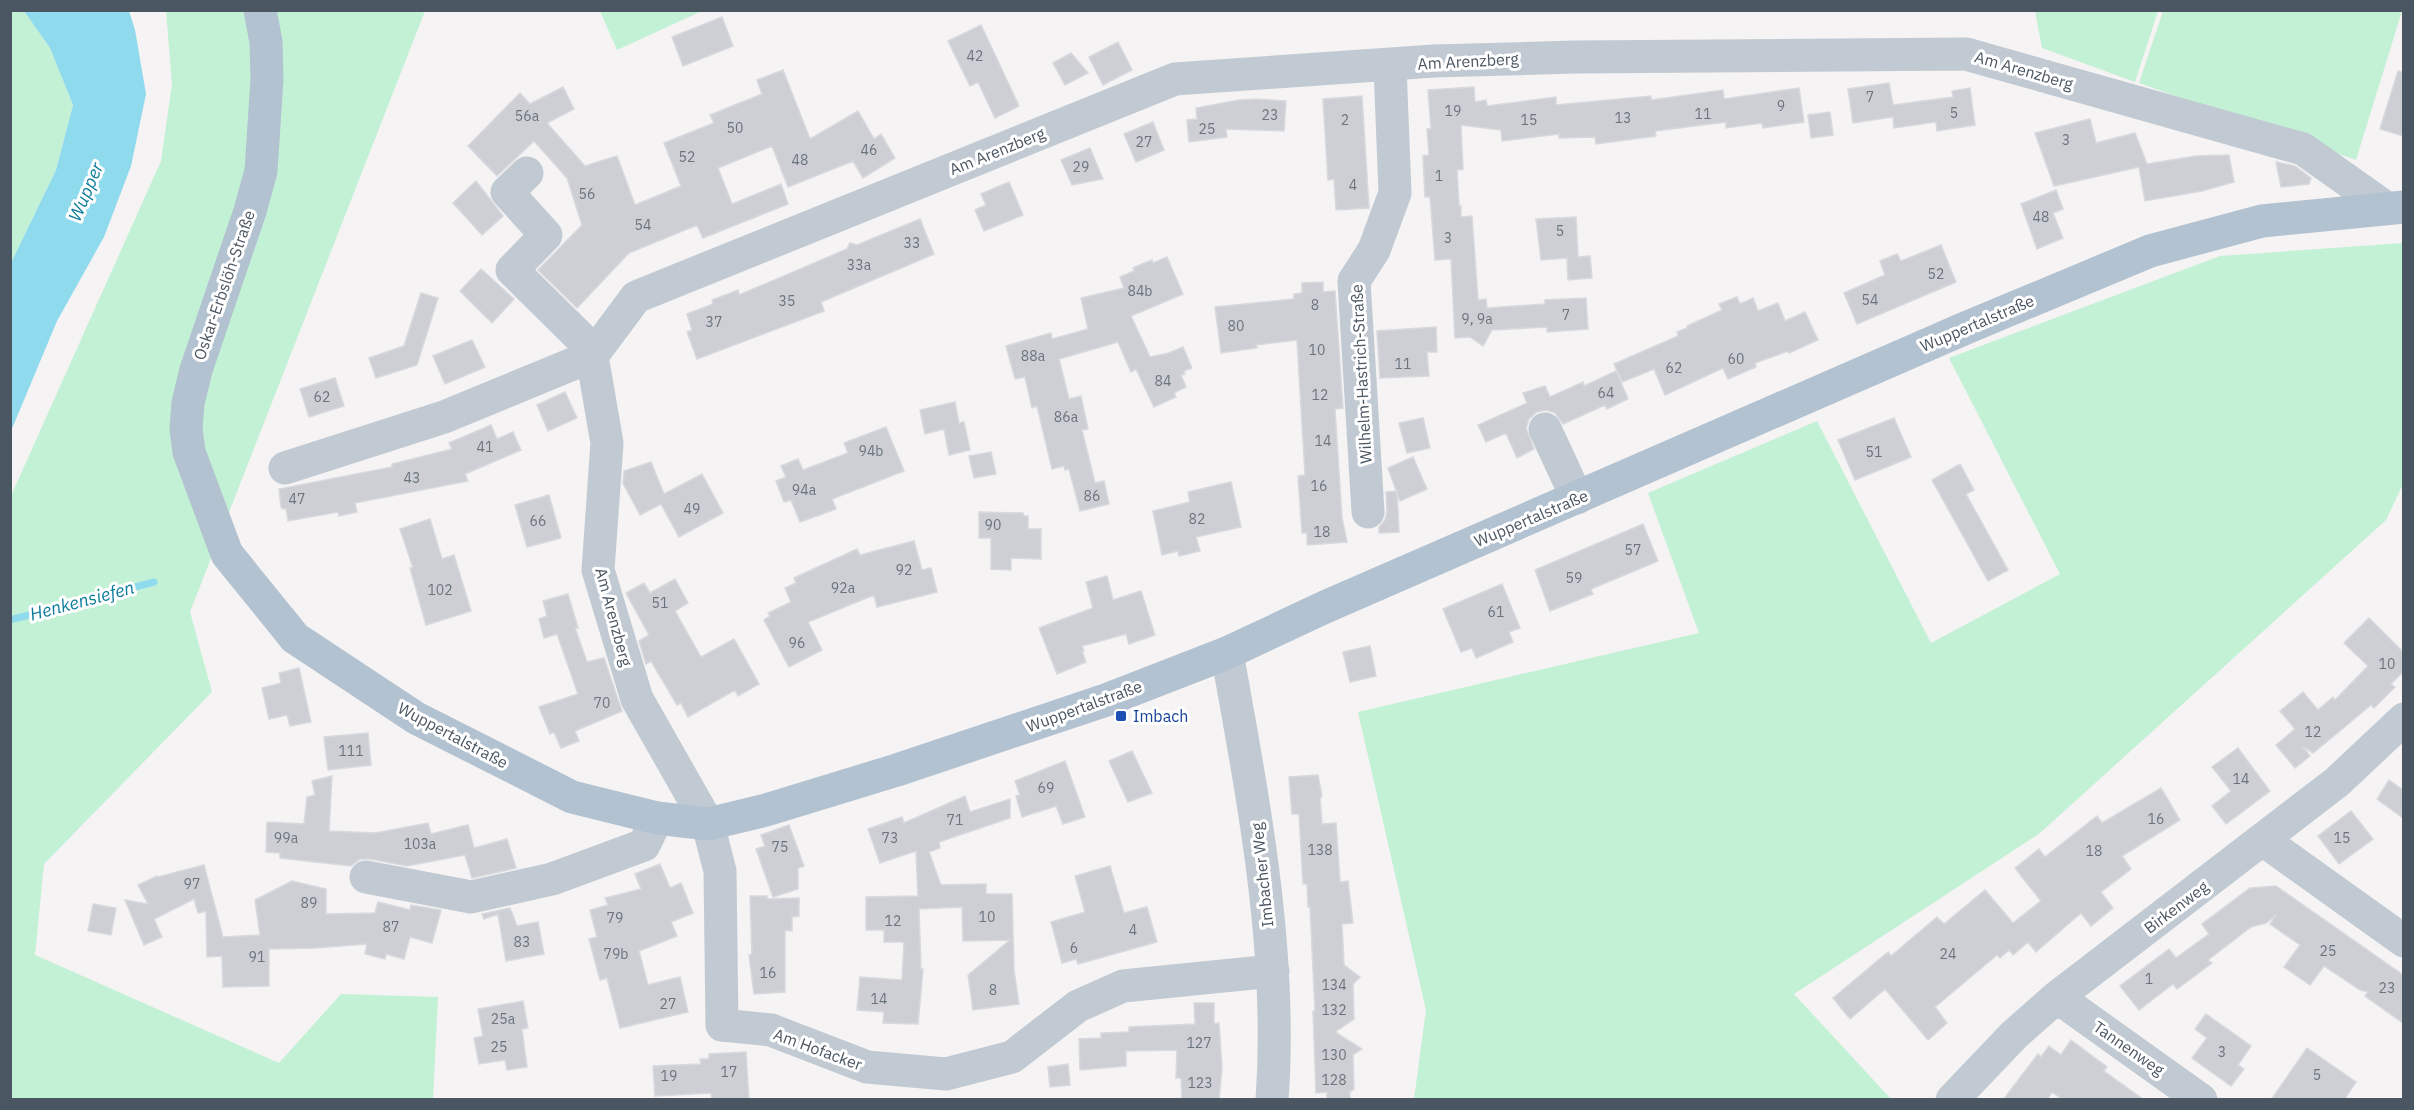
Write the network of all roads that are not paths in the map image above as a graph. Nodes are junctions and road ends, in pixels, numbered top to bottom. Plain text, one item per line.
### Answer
1 (260, 10) edge
2 (1390, 66) junction
3 (527, 172) dead end
4 (2394, 207) edge
5 (593, 354) junction
6 (1545, 429) dead end
7 (285, 468) dead end
8 (1577, 498) junction
9 (1368, 512) dead end
10 (227, 554) joint
11 (1227, 653) junction
12 (2403, 719) edge
13 (657, 818) junction
14 (708, 824) junction
15 (2263, 840) junction
16 (366, 877) dead end
17 (2403, 942) edge
18 (1273, 970) junction
19 (2057, 998) junction
20 (1273, 1085) edge
21 (1251, 1100) edge
22 (1952, 1100) edge
23 (2201, 1100) edge

1 - 10 main road, Oskar-Erbslöh-Straße
2 - 4 street, Am Arenzberg
2 - 5 street, Am Arenzberg
2 - 9 street, Wilhelm-Hastrich-Straße
3 - 5 street
4 - 8 main road, Wuppertalstraße
5 - 7 street
5 - 14 street, Am Arenzberg
6 - 8 street
8 - 11 main road, Wuppertalstraße
10 - 13 main road, Wuppertalstraße
11 - 14 main road, Wuppertalstraße
11 - 18 street, Imbacher Weg
12 - 15 street, Birkenweg
13 - 14 main road, Wuppertalstraße
13 - 16 street
14 - 18 street, Am Hofacker
15 - 17 street
15 - 19 street, Birkenweg
18 - 20 street, Imbacher Weg
19 - 22 street, Birkenweg
19 - 23 street, Tannenweg
20 - 21 street

